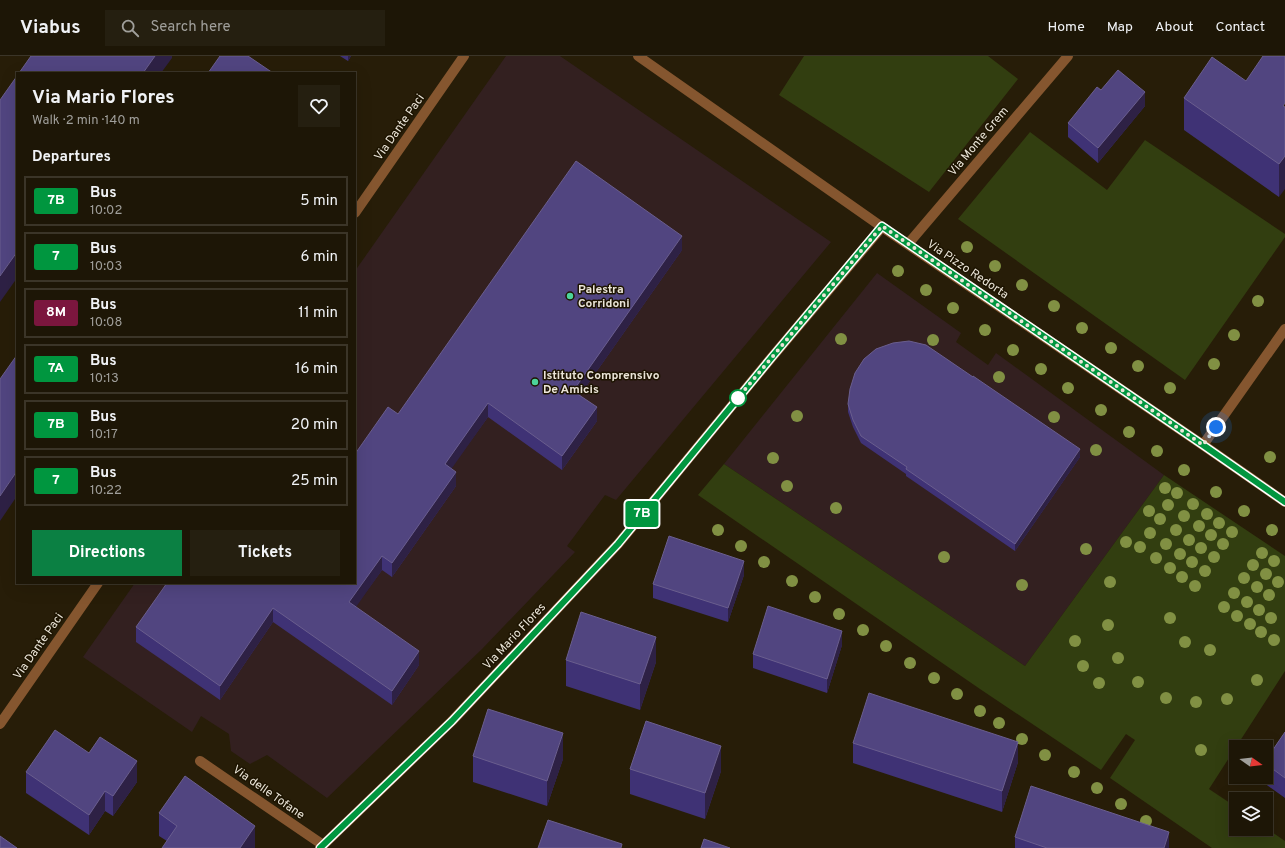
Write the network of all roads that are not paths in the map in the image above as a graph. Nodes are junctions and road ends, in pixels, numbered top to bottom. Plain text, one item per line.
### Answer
1 (464, 56) edge
2 (638, 56) edge
3 (1068, 56) edge
4 (356, 211) edge
5 (882, 226) junction
6 (908, 244) junction
7 (1285, 329) edge
8 (1203, 445) junction
9 (1285, 502) edge
10 (97, 584) edge
11 (0, 724) edge
12 (200, 761) dead end
13 (322, 847) edge

1 - 4 street, Via Dante Paci
2 - 5 street, Via Pizzo Redorta
3 - 6 street, Via Monte Grem
5 - 6 street, Via Pizzo Redorta
5 - 13 street, Via Mario Flores
6 - 8 street, Via Pizzo Redorta
7 - 8 street
8 - 9 street, Via Pizzo Redorta
10 - 11 street, Via Dante Paci
12 - 13 street, Via delle Tofane

